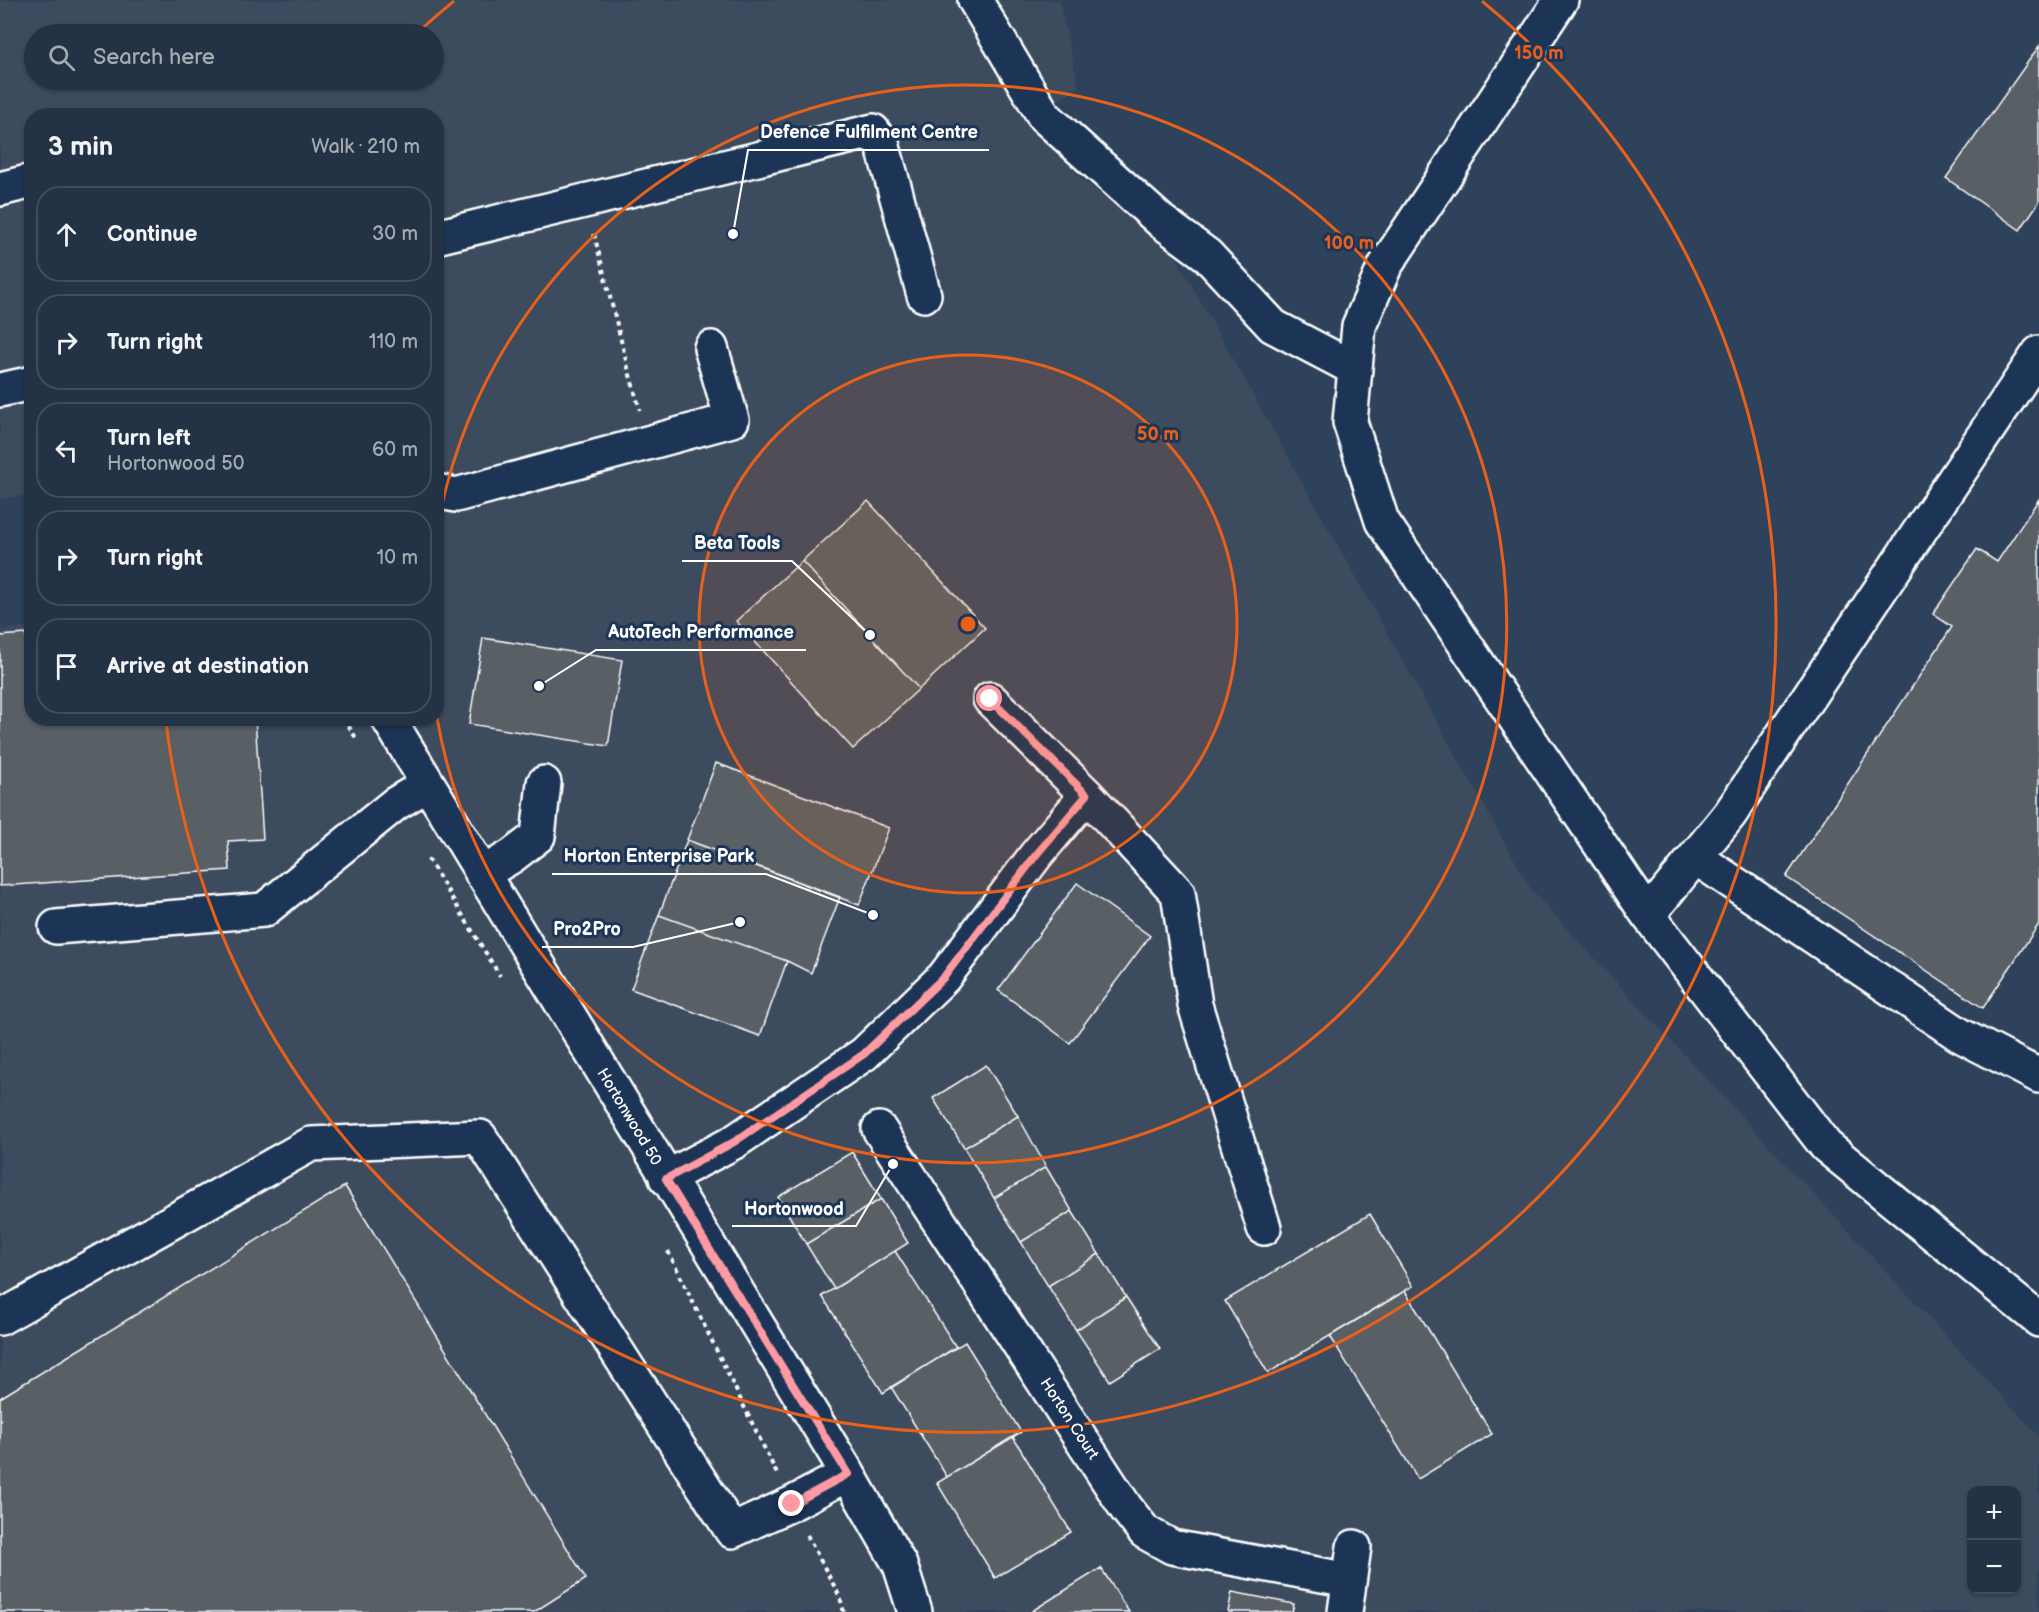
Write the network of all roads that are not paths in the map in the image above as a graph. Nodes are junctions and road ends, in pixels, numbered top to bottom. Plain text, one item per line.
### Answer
1 (975, 0) edge
2 (1562, 0) edge
3 (24, 183) edge
4 (0, 189) edge
5 (444, 235) edge
6 (924, 295) dead end
7 (711, 348) dead end
8 (2039, 353) edge
9 (1355, 369) junction
10 (24, 385) edge
11 (0, 390) edge
12 (444, 493) edge
13 (990, 699) dead end
14 (393, 726) edge
15 (544, 783) dead end
16 (428, 784) junction
17 (1087, 795) junction
18 (1695, 857) junction
19 (482, 874) junction
20 (1648, 915) junction
21 (56, 927) dead end
22 (2039, 1076) edge
23 (879, 1129) dead end
24 (666, 1179) junction
25 (1264, 1228) dead end
26 (0, 1318) edge
27 (2039, 1320) edge
28 (848, 1474) junction
29 (1354, 1547) dead end
30 (1349, 1580) junction
31 (915, 1612) edge
32 (1345, 1612) edge

1 - 9 street
2 - 9 street
3 - 4 street
5 - 6 street
7 - 12 street
8 - 18 street
9 - 20 street
10 - 11 street
13 - 17 street
14 - 16 street, Hortonwood 50
15 - 19 street
16 - 19 street, Hortonwood 50
16 - 21 street
17 - 24 street
17 - 25 street
18 - 20 street
18 - 22 street
19 - 24 street, Hortonwood 50
20 - 27 street
23 - 30 street, Horton Court
24 - 28 street, Hortonwood 50
26 - 28 street
28 - 31 street, Hortonwood 50
29 - 30 street
30 - 32 street

